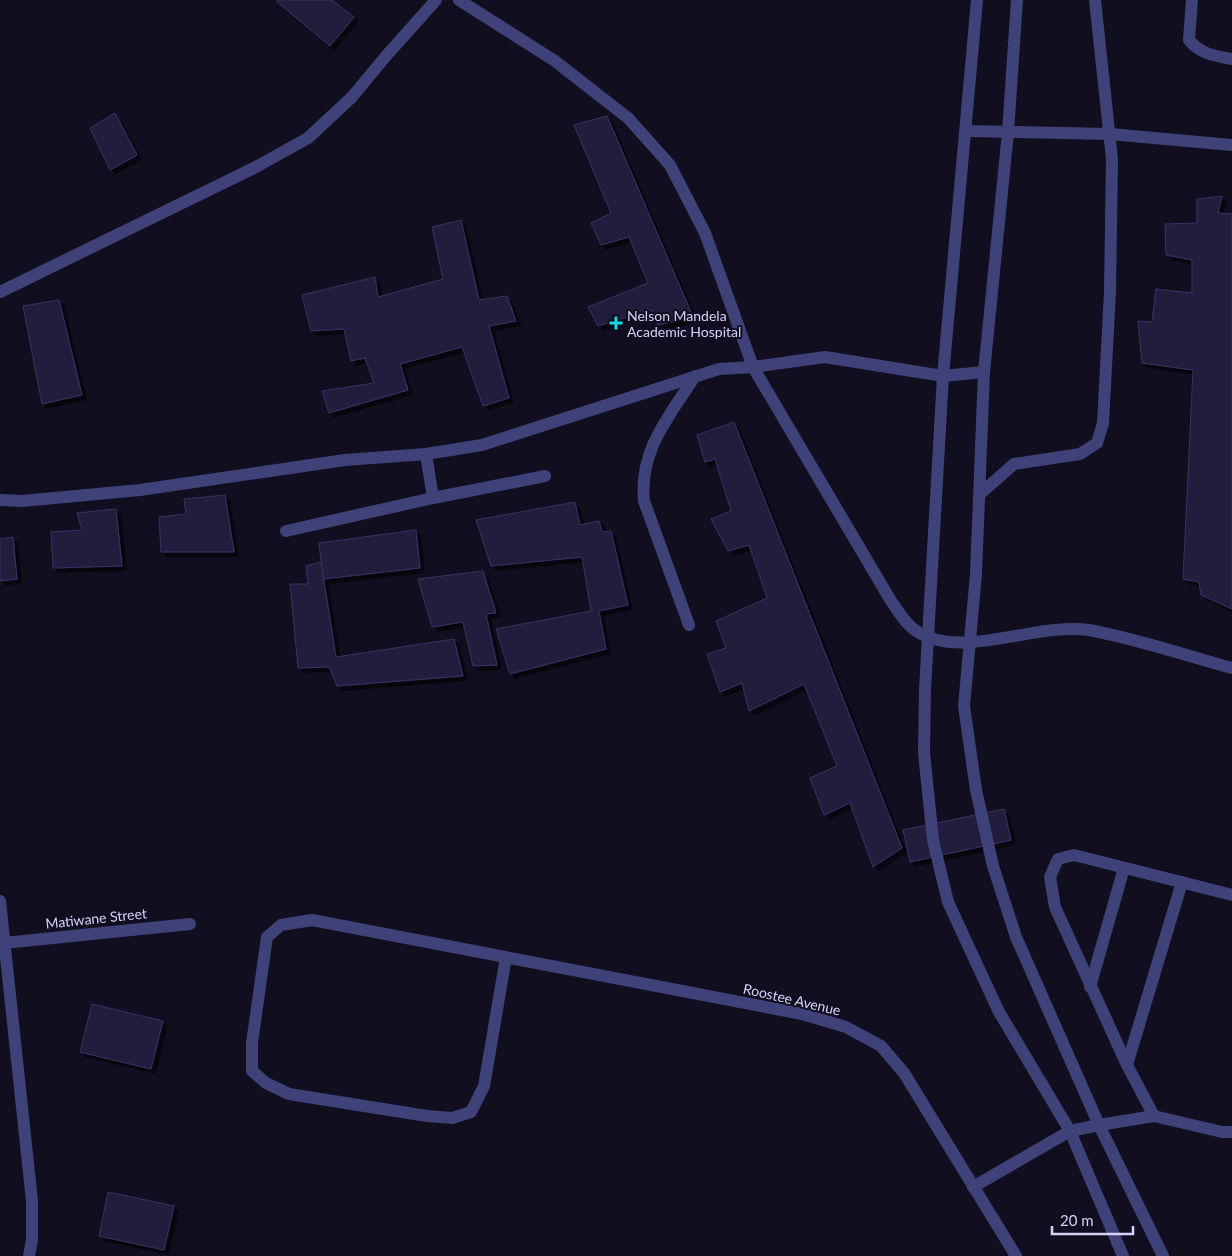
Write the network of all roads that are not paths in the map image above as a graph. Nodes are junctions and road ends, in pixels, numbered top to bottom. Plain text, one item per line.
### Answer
1 (436, 0) edge
2 (459, 0) edge
3 (977, 0) edge
4 (1017, 0) edge
5 (1095, 0) edge
6 (1192, 0) edge
7 (1232, 59) edge
8 (966, 131) junction
9 (1008, 132) junction
10 (1110, 134) junction
11 (1232, 145) edge
12 (0, 292) edge
13 (753, 368) junction
14 (984, 372) junction
15 (695, 376) junction
16 (943, 376) junction
17 (426, 454) junction
18 (544, 476) dead end
19 (980, 494) junction
20 (433, 498) junction
21 (0, 500) edge
22 (286, 531) dead end
23 (689, 625) dead end
24 (929, 639) junction
25 (970, 643) junction
26 (1232, 668) edge
27 (1124, 868) junction
28 (1182, 882) junction
29 (1232, 895) edge
30 (0, 901) edge
31 (190, 924) dead end
32 (4, 943) junction
33 (506, 958) junction
34 (1090, 986) junction
35 (1127, 1065) junction
36 (1154, 1116) junction
37 (1099, 1125) junction
38 (1070, 1131) junction
39 (1232, 1132) edge
40 (973, 1187) junction
41 (29, 1256) edge
42 (1016, 1256) edge
43 (1123, 1256) edge
44 (1163, 1256) edge

1 - 12 street
2 - 13 street
3 - 8 street
4 - 9 street
5 - 10 street
6 - 7 street
8 - 9 street
8 - 16 street
9 - 10 street
9 - 14 street
10 - 11 street
10 - 19 street
13 - 15 street
13 - 16 street
13 - 24 street
14 - 16 street
14 - 19 street
15 - 17 street
15 - 23 street
16 - 24 street
17 - 20 street
17 - 21 street
18 - 20 street
19 - 25 street
20 - 22 street
24 - 25 street
24 - 38 street
25 - 26 street
25 - 37 street
27 - 28 street
27 - 34 street
27 - 34 street
28 - 29 street
28 - 35 street
30 - 32 street
31 - 32 street, Matiwane Street
32 - 41 street
33 - 33 street, Roostee Avenue
33 - 40 street, Roostee Avenue
34 - 35 street
35 - 36 street
36 - 37 street
36 - 39 street
37 - 38 street
37 - 44 street
38 - 40 street
38 - 43 street
40 - 42 street, Roostee Avenue

